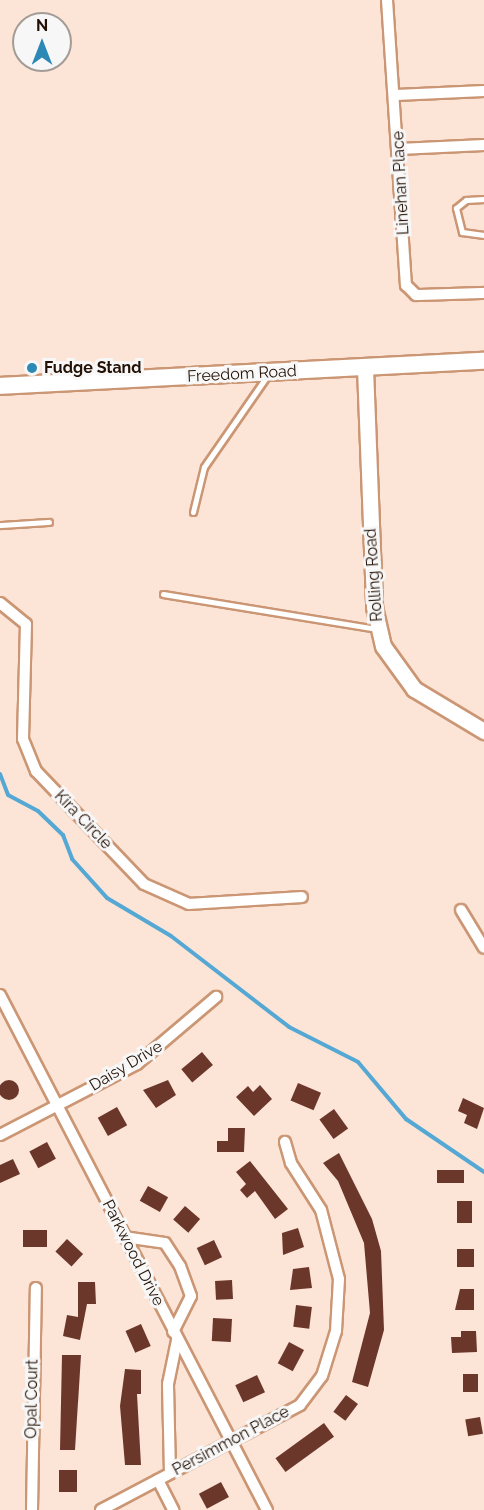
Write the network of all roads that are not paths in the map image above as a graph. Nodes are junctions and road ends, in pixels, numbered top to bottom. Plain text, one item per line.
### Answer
1 (387, 0) edge
2 (484, 91) edge
3 (396, 95) junction
4 (484, 145) edge
5 (399, 149) junction
6 (484, 200) edge
7 (484, 235) edge
8 (484, 293) edge
9 (484, 361) edge
10 (365, 368) junction
11 (268, 373) junction
12 (0, 386) edge
13 (193, 512) dead end
14 (49, 522) dead end
15 (0, 525) edge
16 (163, 594) dead end
17 (0, 603) edge
18 (378, 630) junction
19 (484, 731) edge
20 (302, 897) dead end
21 (461, 910) dead end
22 (484, 948) edge
23 (0, 995) edge
24 (216, 997) dead end
25 (57, 1104) junction
26 (0, 1135) edge
27 (285, 1142) dead end
28 (124, 1237) junction
29 (36, 1288) dead end
30 (175, 1336) junction
31 (232, 1442) junction
32 (170, 1473) junction
33 (158, 1480) junction
34 (32, 1510) edge
35 (101, 1510) edge
36 (173, 1510) edge
37 (267, 1510) edge

1 - 3 street, Linehan Place
2 - 3 street
3 - 5 street, Linehan Place
4 - 5 street
5 - 8 street, Linehan Place
6 - 7 lane
9 - 10 main road, Freedom Road
10 - 11 main road, Freedom Road
10 - 18 street, Rolling Road
11 - 12 main road, Freedom Road
11 - 13 lane
14 - 15 lane
16 - 18 lane
17 - 20 street, Kira Circle
18 - 19 street, Rolling Road
21 - 22 street
23 - 25 street, Parkwood Drive
24 - 25 street, Daisy Drive
25 - 26 street, Daisy Drive
25 - 28 street, Parkwood Drive
27 - 31 street, Persimmon Place
28 - 30 street, Parkwood Drive
28 - 30 street
29 - 34 street, Opal Court
30 - 31 street, Parkwood Drive
30 - 32 street
31 - 32 street, Persimmon Place
31 - 37 street, Parkwood Drive
32 - 33 street, Persimmon Place
33 - 35 street, Persimmon Place
33 - 36 street

